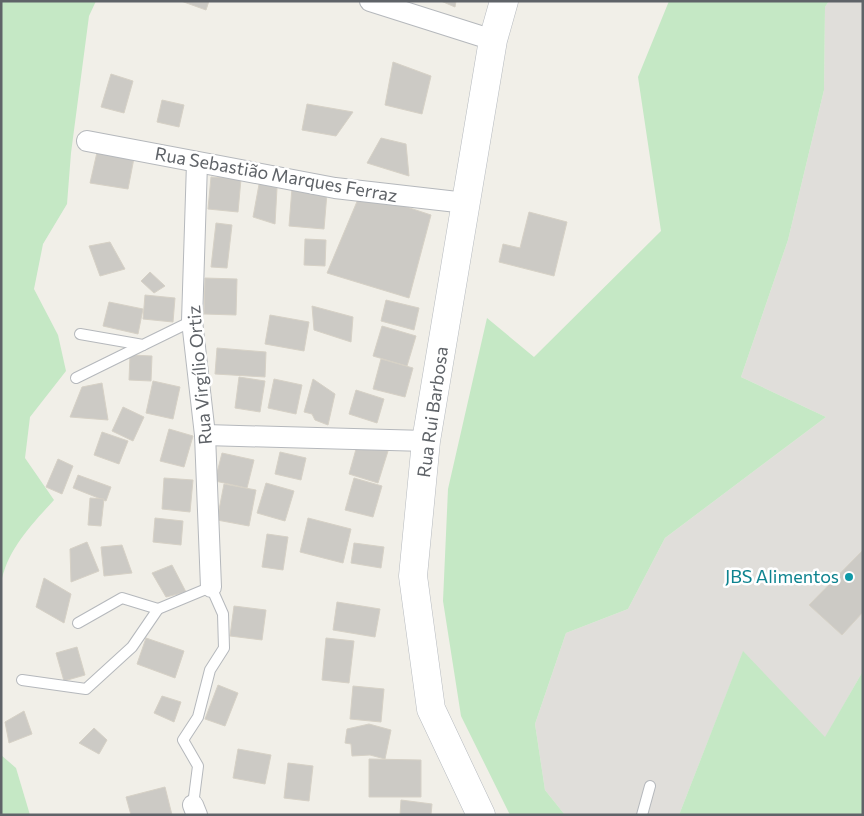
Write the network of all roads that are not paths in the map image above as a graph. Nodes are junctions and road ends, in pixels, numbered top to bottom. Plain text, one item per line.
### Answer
1 (370, 1) edge
2 (504, 1) edge
3 (493, 40) junction
4 (87, 141) dead end
5 (197, 163) junction
6 (466, 203) junction
7 (192, 321) junction
8 (80, 334) dead end
9 (143, 345) junction
10 (76, 378) dead end
11 (205, 435) junction
12 (426, 441) junction
13 (212, 587) junction
14 (158, 610) junction
15 (78, 623) dead end
16 (22, 680) dead end
17 (650, 786) dead end
18 (195, 810) edge
19 (481, 815) edge
20 (642, 815) edge

1 - 3 street
2 - 3 main road, Rua Rui Barbosa
3 - 6 main road, Rua Rui Barbosa
4 - 5 street, Rua Sebastião Marques Ferraz
5 - 6 street, Rua Sebastião Marques Ferraz
5 - 7 street, Rua Virgílio Ortiz
6 - 12 main road, Rua Rui Barbosa
7 - 9 lane
7 - 11 street, Rua Virgílio Ortiz
8 - 9 lane
9 - 10 lane
11 - 12 street
11 - 13 street, Rua Virgílio Ortiz
12 - 19 main road, Rua Rui Barbosa
13 - 14 lane
13 - 18 lane
14 - 15 lane
14 - 16 lane
17 - 20 lane

